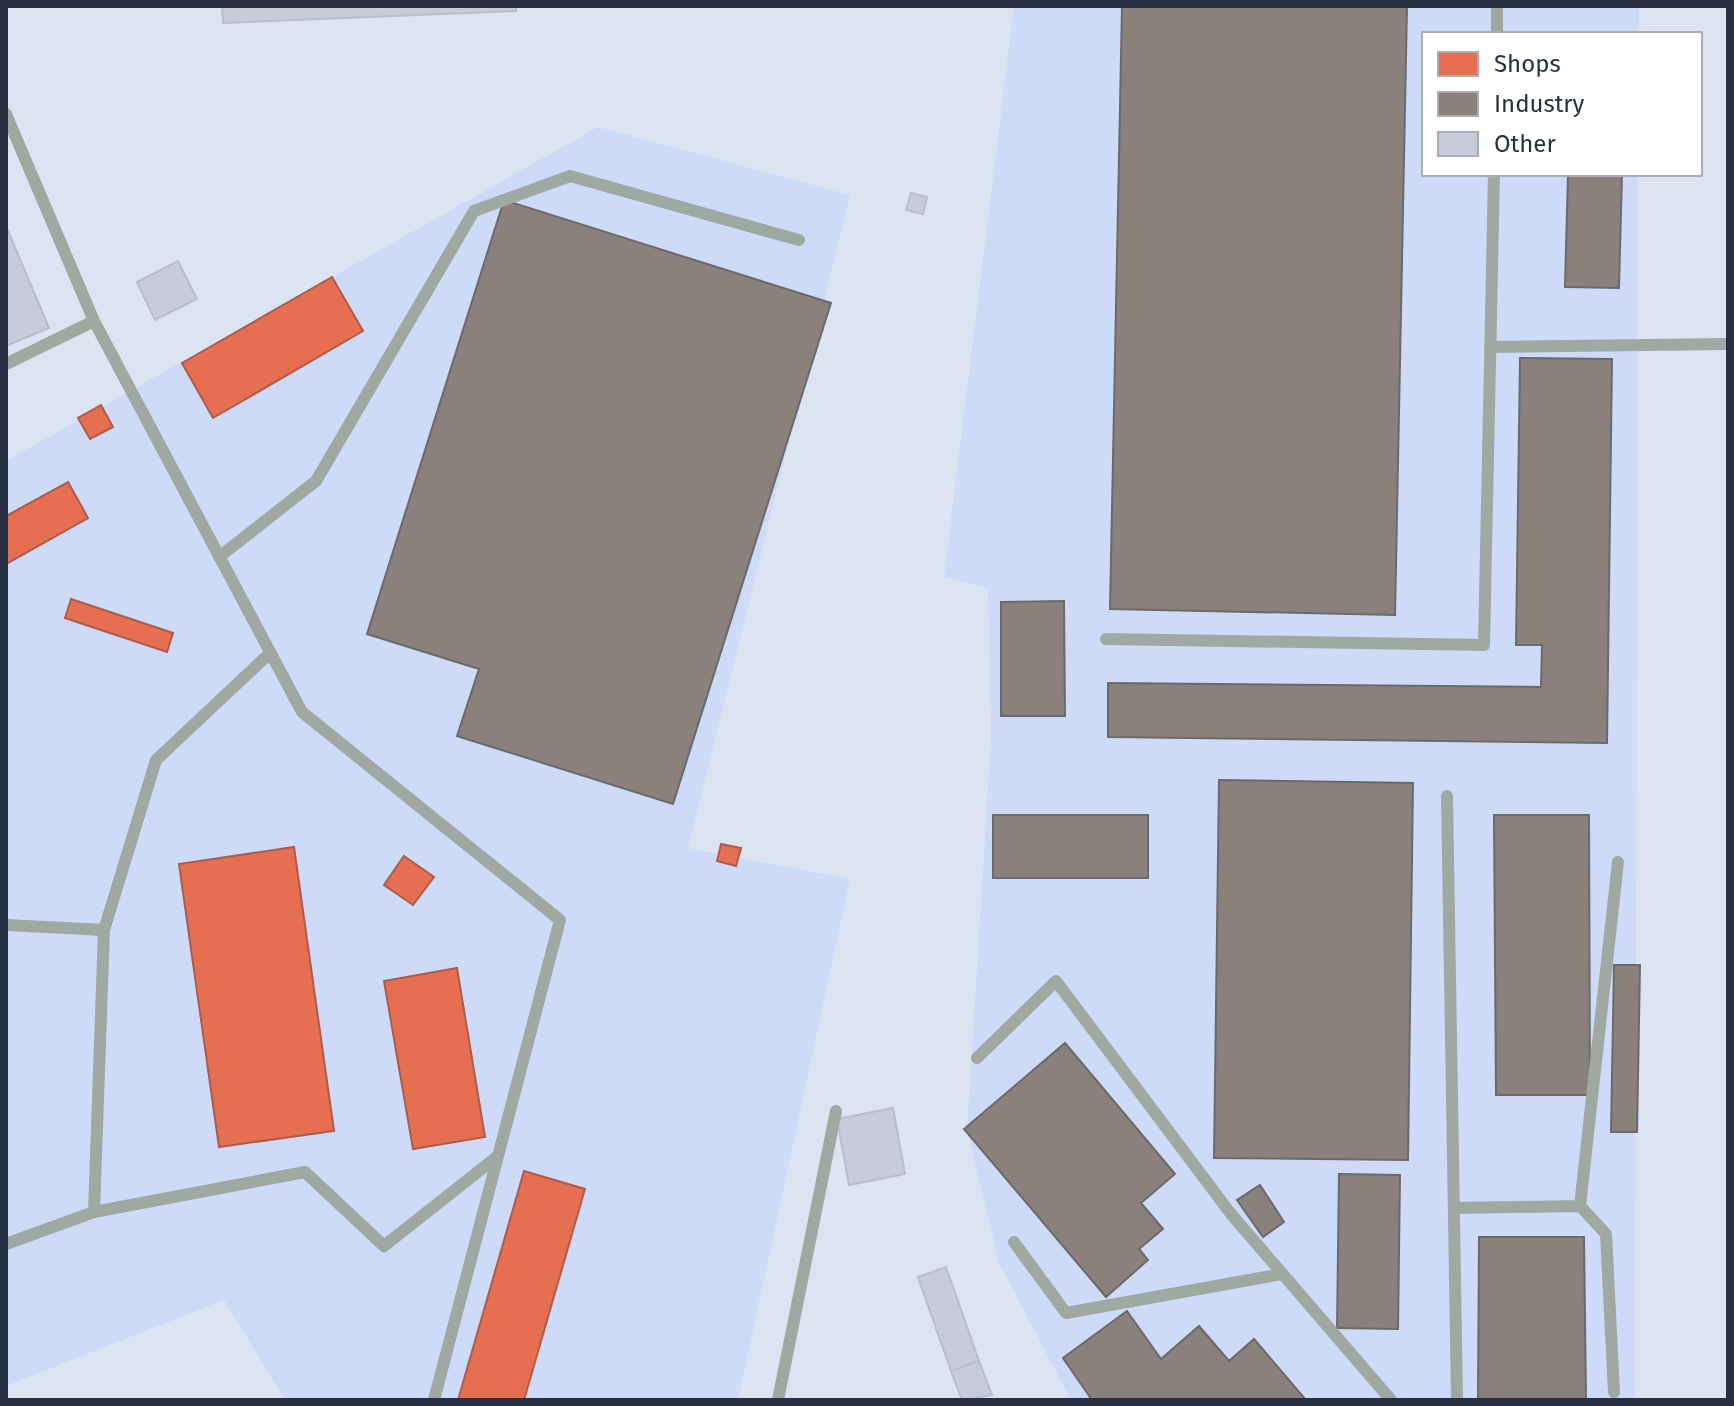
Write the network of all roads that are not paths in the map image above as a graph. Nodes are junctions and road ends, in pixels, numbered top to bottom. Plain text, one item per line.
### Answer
1 (1497, 6) edge
2 (1497, 32) edge
3 (6, 114) edge
4 (1494, 176) edge
5 (799, 240) dead end
6 (94, 321) junction
7 (1728, 344) edge
8 (1490, 347) junction
9 (6, 364) edge
10 (219, 557) junction
11 (1106, 639) dead end
12 (270, 653) junction
13 (1447, 796) dead end
14 (1618, 862) dead end
15 (6, 925) edge
16 (104, 930) junction
17 (977, 1058) dead end
18 (836, 1111) dead end
19 (498, 1156) junction
20 (1580, 1206) junction
21 (1454, 1208) junction
22 (94, 1212) junction
23 (1014, 1242) dead end
24 (6, 1244) edge
25 (1282, 1274) junction
26 (1614, 1392) dead end
27 (434, 1400) edge
28 (778, 1400) edge
29 (1391, 1400) edge
30 (1457, 1400) edge

1 - 2 lane
3 - 6 lane
4 - 8 lane
5 - 10 lane
6 - 9 lane
6 - 10 lane
7 - 8 lane
8 - 11 lane
10 - 12 lane
12 - 16 lane
12 - 19 lane
13 - 21 lane
14 - 20 lane
15 - 16 lane
16 - 22 lane
17 - 25 lane
18 - 28 lane
19 - 22 lane
19 - 27 lane
20 - 21 lane
20 - 26 lane
21 - 30 lane
22 - 24 lane
23 - 25 lane
25 - 29 lane

